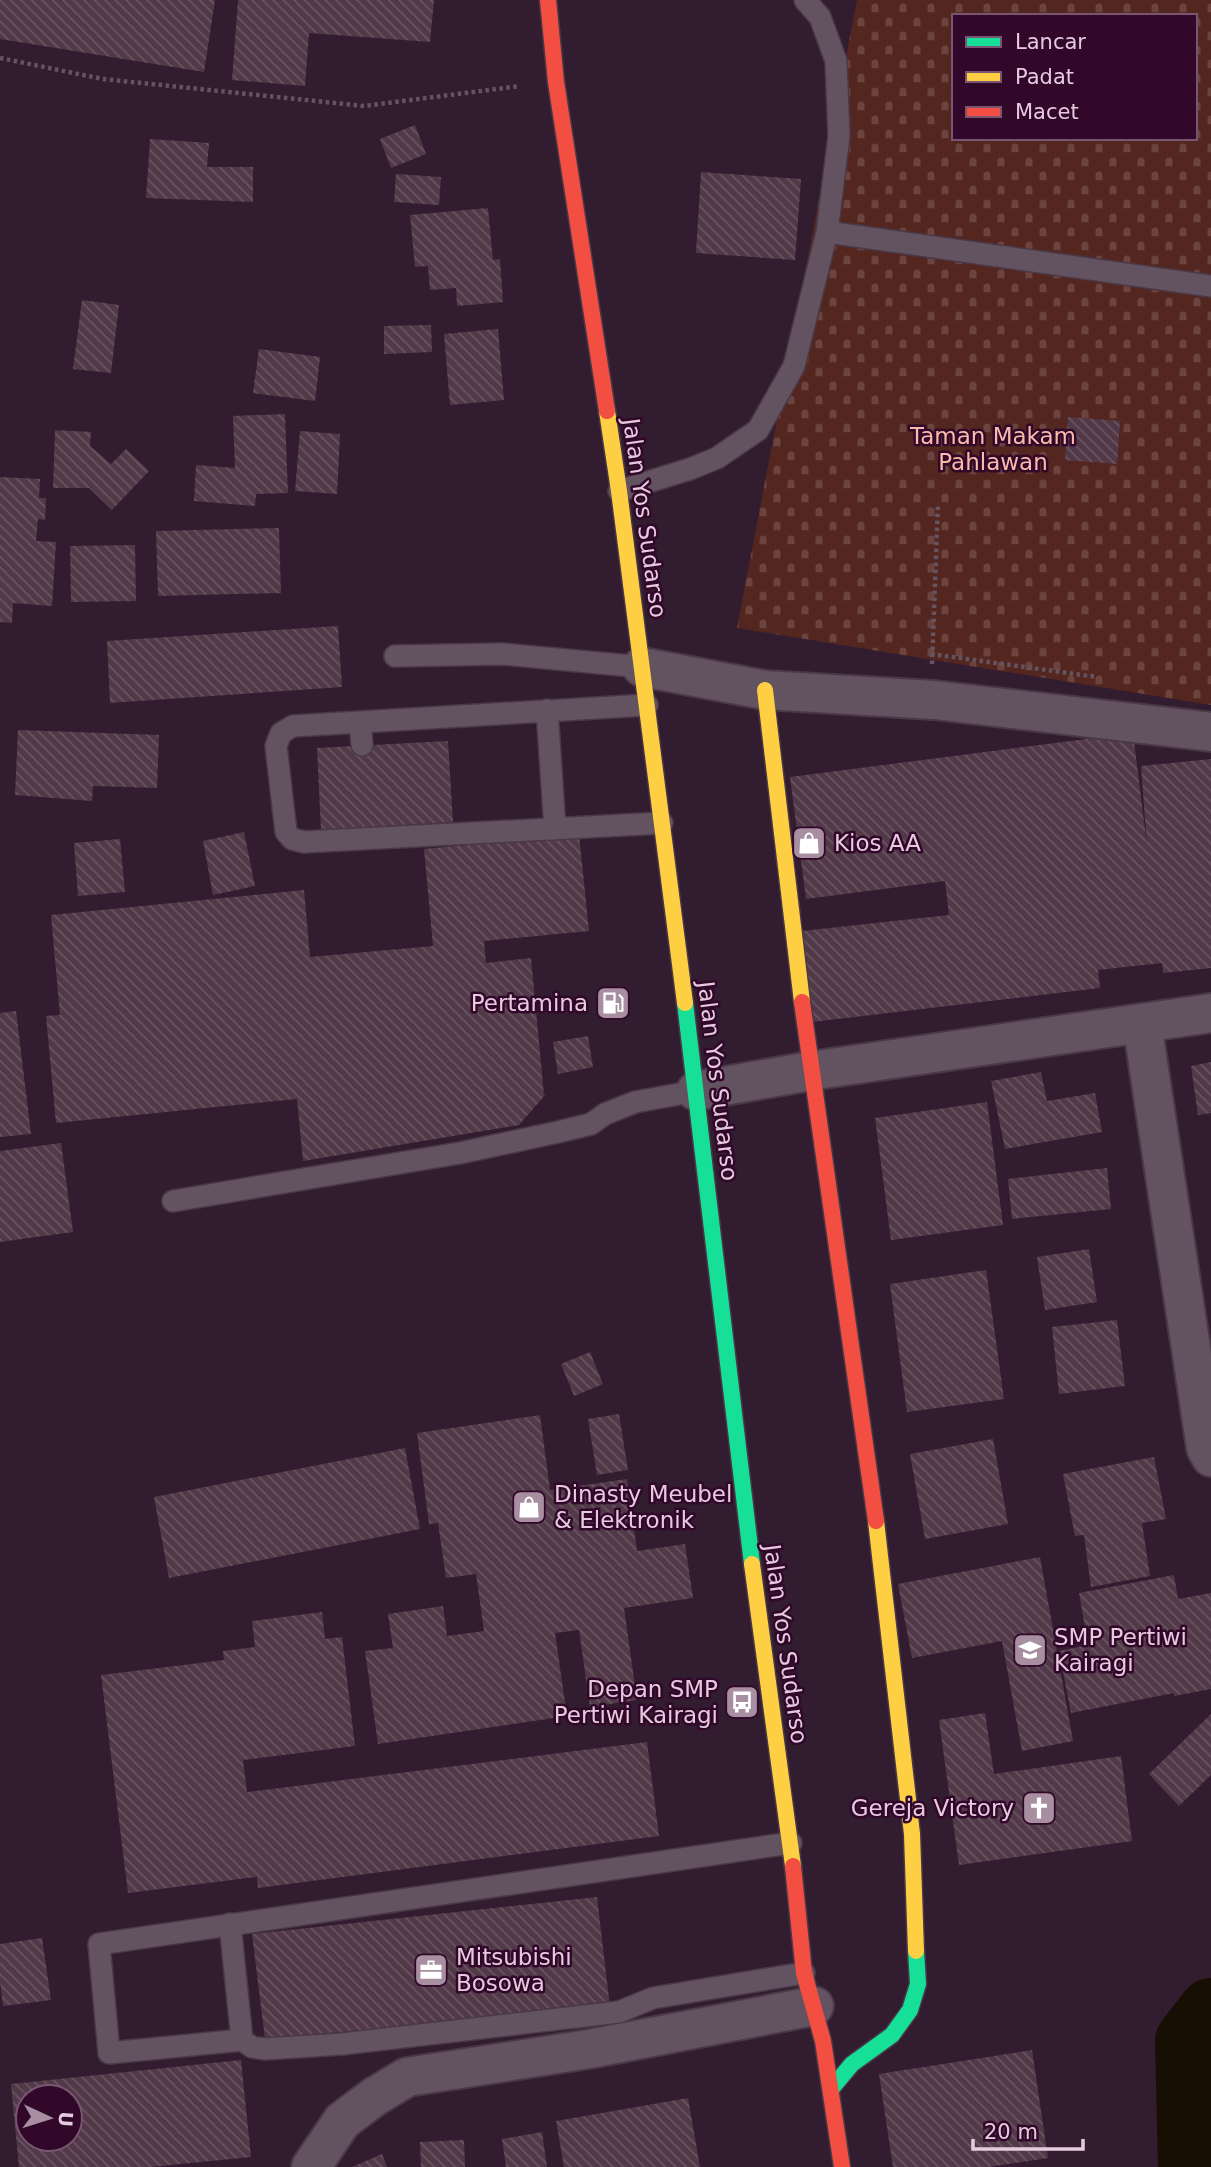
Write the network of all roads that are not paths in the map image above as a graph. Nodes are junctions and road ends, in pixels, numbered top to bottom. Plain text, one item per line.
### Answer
1 (548, 0) edge
2 (805, 0) edge
3 (827, 232) junction
4 (1211, 286) edge
5 (619, 491) junction
6 (395, 656) dead end
7 (642, 667) junction
8 (765, 690) junction
9 (647, 705) junction
10 (547, 710) junction
11 (360, 722) junction
12 (1211, 732) edge
13 (362, 745) dead end
14 (662, 823) junction
15 (555, 829) junction
16 (1211, 1013) edge
17 (1142, 1023) junction
18 (810, 1071) junction
19 (696, 1091) junction
20 (173, 1201) dead end
21 (1211, 1457) edge
22 (791, 1843) junction
23 (230, 1924) junction
24 (809, 1990) junction
25 (242, 2040) junction
26 (831, 2089) junction
27 (311, 2167) edge
28 (842, 2167) edge

1 - 5 main road, Jalan Yos Sudarso
2 - 3 lane
3 - 4 lane
3 - 5 lane
5 - 7 main road, Jalan Yos Sudarso
6 - 7 lane
7 - 8 street
7 - 9 main road, Jalan Yos Sudarso
8 - 12 street
8 - 18 main road
9 - 10 lane
9 - 14 main road, Jalan Yos Sudarso
10 - 11 lane
10 - 15 lane
11 - 13 lane
11 - 15 lane
14 - 15 lane
14 - 19 main road, Jalan Yos Sudarso
16 - 17 street
17 - 18 street
17 - 21 street
18 - 19 street
18 - 26 main road
19 - 20 lane
19 - 22 main road, Jalan Yos Sudarso
22 - 23 lane
22 - 24 main road, Jalan Yos Sudarso
23 - 25 lane
23 - 25 lane
24 - 25 lane
24 - 26 main road, Jalan Yos Sudarso
24 - 27 street
26 - 28 main road, Jalan Yos Sudarso

